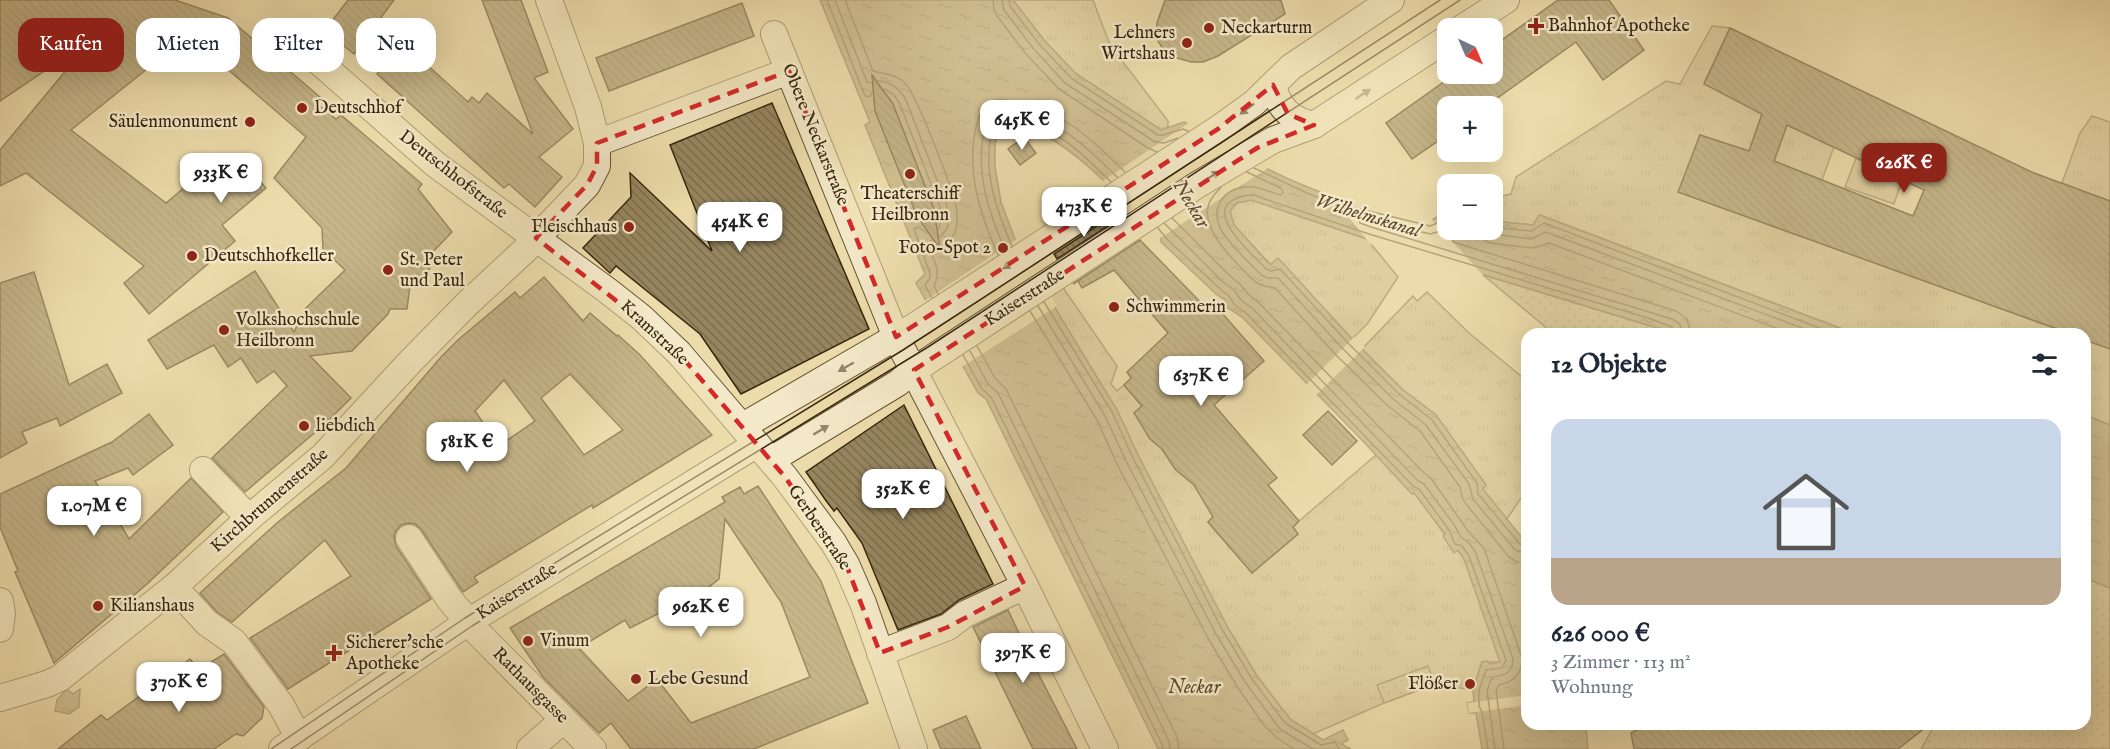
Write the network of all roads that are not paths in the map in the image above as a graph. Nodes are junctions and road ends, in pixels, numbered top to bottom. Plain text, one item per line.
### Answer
1 (549, 0) edge
2 (1391, 0) edge
3 (1506, 0) edge
4 (1478, 18) edge
5 (774, 34) dead end
6 (1437, 45) edge
7 (789, 71) junction
8 (331, 72) edge
9 (1282, 76) junction
10 (1314, 125) junction
11 (597, 143) junction
12 (536, 238) junction
13 (905, 332) junction
14 (924, 364) junction
15 (757, 444) junction
16 (203, 470) dead end
17 (249, 518) junction
18 (409, 538) dead end
19 (1025, 586) junction
20 (174, 587) junction
21 (0, 603) edge
22 (459, 622) junction
23 (0, 629) edge
24 (880, 654) junction
25 (0, 698) edge
26 (563, 720) junction
27 (297, 740) edge
28 (530, 749) edge
29 (593, 749) edge
30 (914, 749) edge
31 (1105, 749) edge

1 - 11 street
2 - 9 street, Kaiserstraße
3 - 4 street
5 - 7 street, Obere Neckarstraße
10 -> 6 street, Kaiserstraße
7 - 11 street
7 - 13 street, Obere Neckarstraße
8 - 12 street, Deutschhofstraße
9 - 10 street
9 -> 13 street, Kaiserstraße
14 -> 10 street, Kaiserstraße
11 - 12 street, Kirchbrunnenstraße
12 - 15 street, Kramstraße
12 - 17 street, Kirchbrunnenstraße
13 - 14 street, Obere Neckarstraße
13 -> 15 street, Kaiserstraße
15 -> 14 street, Kaiserstraße
14 - 19 street, Obere Neckarstraße
15 - 22 street, Kaiserstraße
15 - 24 street, Gerberstraße
16 - 17 street
17 - 20 street, Kirchbrunnenstraße
18 - 22 street, Rathausgasse
19 - 24 street
19 - 31 street, Obere Neckarstraße
20 - 25 street, Kirchbrunnenstraße
20 - 27 street
21 - 23 street
22 - 26 street, Rathausgasse
22 - 27 street, Kaiserstraße
24 - 30 street, Gerberstraße
26 - 28 street
26 - 29 street, Rathausgasse

